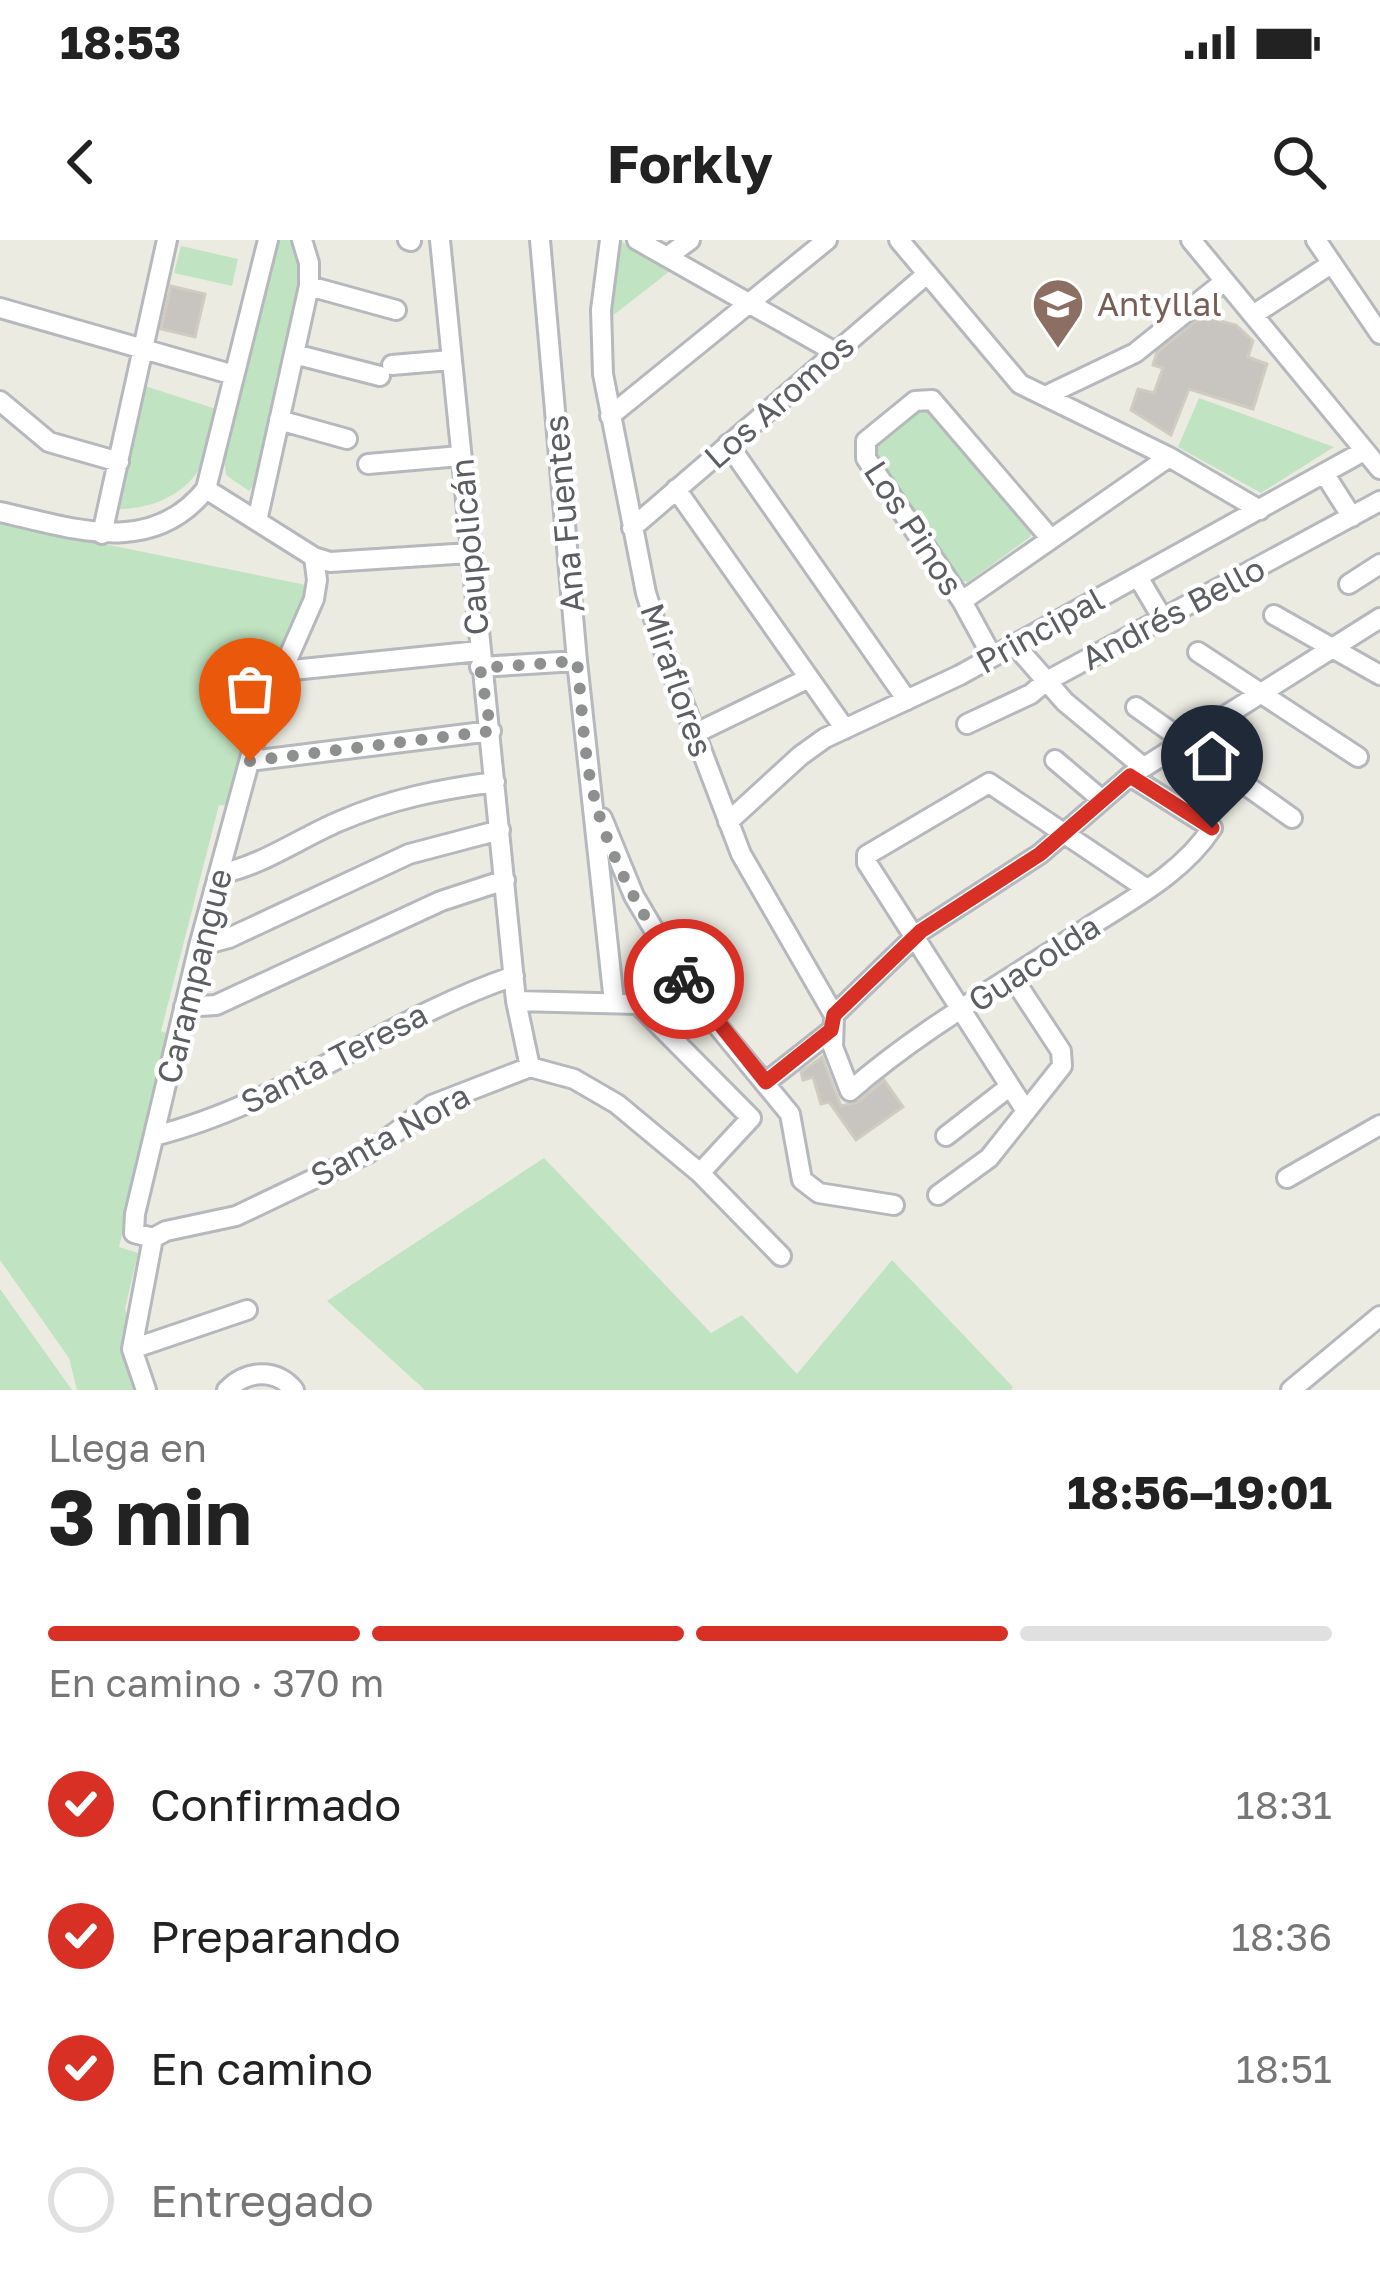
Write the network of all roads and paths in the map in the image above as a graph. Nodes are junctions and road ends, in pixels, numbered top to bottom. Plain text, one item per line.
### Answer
1 (167, 240) edge
2 (268, 240) edge
3 (302, 240) edge
4 (440, 240) edge
5 (540, 240) edge
6 (610, 240) edge
7 (637, 240) edge
8 (690, 240) edge
9 (827, 240) edge
10 (899, 240) edge
11 (1316, 240) edge
12 (1196, 243) edge
13 (668, 257) junction
14 (1331, 264) junction
15 (927, 274) junction
16 (1225, 281) junction
17 (309, 286) junction
18 (748, 303) junction
19 (0, 308) edge
20 (396, 310) dead end
21 (1253, 315) junction
22 (1377, 322) edge
23 (146, 350) junction
24 (835, 352) junction
25 (294, 354) junction
26 (451, 360) junction
27 (234, 375) junction
28 (1045, 395) junction
29 (0, 401) edge
30 (610, 416) junction
31 (279, 421) junction
32 (347, 439) dead end
33 (728, 444) junction
34 (1364, 451) junction
35 (460, 456) junction
36 (1169, 457) junction
37 (119, 462) junction
38 (368, 464) dead end
39 (1380, 469) edge
40 (1324, 473) junction
41 (206, 489) junction
42 (676, 490) junction
43 (1380, 502) edge
44 (1260, 510) junction
45 (0, 512) edge
46 (1352, 517) junction
47 (257, 521) junction
48 (632, 528) junction
49 (102, 534) junction
50 (1051, 539) junction
51 (470, 553) junction
52 (314, 556) junction
53 (1380, 564) edge
54 (1138, 577) junction
55 (1349, 584) dead end
56 (962, 601) junction
57 (1274, 615) dead end
58 (1380, 618) edge
59 (1162, 619) junction
60 (1014, 644) junction
61 (1333, 648) junction
62 (1198, 652) dead end
63 (992, 656) junction
64 (480, 659) junction
65 (577, 661) junction
66 (283, 671) junction
67 (1380, 675) edge
68 (809, 677) junction
69 (1045, 682) junction
70 (1259, 694) junction
71 (907, 700) junction
72 (1136, 707) dead end
73 (967, 724) dead end
74 (845, 729) junction
75 (491, 731) junction
76 (694, 734) junction
77 (1183, 741) junction
78 (1358, 757) dead end
79 (1055, 760) dead end
80 (250, 761) junction
81 (1136, 772) junction
82 (496, 782) junction
83 (592, 791) junction
84 (1101, 800) junction
85 (1292, 818) dead end
86 (728, 822) junction
87 (500, 830) junction
88 (1063, 833) junction
89 (220, 874) junction
90 (505, 880) junction
91 (1147, 889) junction
92 (913, 938) junction
93 (199, 946) junction
94 (514, 976) junction
95 (1013, 977) junction
96 (516, 1001) junction
97 (614, 1002) junction
98 (184, 1007) junction
99 (961, 1010) junction
100 (833, 1023) junction
101 (530, 1067) junction
102 (766, 1082) junction
103 (1010, 1087) junction
104 (850, 1091) joint
105 (1026, 1111) junction
106 (1380, 1125) edge
107 (154, 1136) junction
108 (946, 1136) dead end
109 (700, 1173) junction
110 (1287, 1178) dead end
111 (938, 1195) dead end
112 (894, 1204) dead end
113 (153, 1238) junction
114 (781, 1256) dead end
115 (247, 1310) dead end
116 (1380, 1316) edge
117 (132, 1349) junction
118 (146, 1390) edge
119 (227, 1390) edge
120 (295, 1390) edge
121 (1291, 1390) edge

1 - 23 street
2 - 27 street
3 - 17 street
4 - 26 street, Caupolicán
5 - 65 street, Ana Fuentes
6 - 30 street, Miraflores
7 - 13 street
8 - 13 street
9 - 18 street
10 - 15 street
11 - 14 street
12 - 16 street
13 - 18 street
14 - 21 street
14 - 22 street
15 - 24 street, Los Aromos
15 - 28 street
16 - 21 street
16 - 28 street
17 - 20 street
17 - 25 street
18 - 24 street
18 - 30 street
19 - 23 street
21 - 34 street
23 - 27 street
23 - 37 street
24 - 33 street, Los Aromos
25 - 26 street
25 - 31 street
26 - 35 street, Caupolicán
27 - 41 street
28 - 36 street
29 - 37 street
30 - 48 street, Miraflores
31 - 32 street
31 - 47 street
33 - 42 street, Los Aromos
33 - 71 street
34 - 39 street
34 - 40 street, Principal
35 - 38 street
35 - 51 street, Caupolicán
36 - 44 street
36 - 50 street
37 - 49 street
40 - 44 street, Principal
40 - 46 street
41 - 47 street
41 - 49 street
42 - 48 street, Los Aromos
42 - 68 street
43 - 46 street, Andrés Bello
44 - 54 street, Principal
45 - 49 street
46 - 59 street, Andrés Bello
47 - 52 street
48 - 76 street, Miraflores
50 - 56 street
50 - 56 street, Los Pinos
51 - 52 street
51 - 64 street, Caupolicán
52 - 66 street, Carampangue
53 - 55 street
54 - 59 street
54 - 60 street, Principal
56 - 63 street, Los Pinos
57 - 61 street
58 - 61 street
59 - 69 street, Andrés Bello
60 - 63 street, Principal
60 - 69 street
61 - 67 street
61 - 70 street
62 - 70 street
63 - 71 street, Principal
64 - 65 street
64 - 66 street
64 - 75 street, Caupolicán
65 - 83 street, Ana Fuentes
66 - 80 street, Carampangue
68 - 74 street
68 - 76 street
69 - 73 street, Andrés Bello
69 - 81 street
70 - 77 street
70 - 78 street
71 - 74 street, Principal
72 - 77 street
74 - 86 street, Principal
75 - 80 street
75 - 82 street, Caupolicán
76 - 86 street, Miraflores
77 - 81 street
77 - 85 street
79 - 84 street
80 - 89 street, Carampangue
81 - 84 street
81 - 91 street, Guacolda
82 - 87 street, Caupolicán
82 - 89 street
83 - 97 street, Ana Fuentes
83 - 102 street
84 - 88 street
86 - 100 street, Miraflores
87 - 90 street, Caupolicán
87 - 93 street
88 - 91 street
88 - 92 street
88 - 92 street
89 - 93 street, Carampangue
90 - 94 street, Caupolicán
90 - 98 street
91 - 95 street, Guacolda
92 - 99 street
92 - 100 street
93 - 98 street, Carampangue
94 - 96 street, Caupolicán
94 - 107 street, Santa Teresa
95 - 99 street, Guacolda
95 - 105 street
96 - 97 street
96 - 101 street, Caupolicán
97 - 109 street
98 - 107 street, Carampangue
99 - 103 street
99 - 104 street, Guacolda
100 - 102 street
100 - 104 street, Miraflores
101 - 109 street
101 - 113 street, Santa Nora
102 - 112 street
103 - 105 street
103 - 108 street
105 - 111 street
106 - 110 street
107 - 113 street, Carampangue
109 - 114 street
113 - 117 street, Carampangue
115 - 117 street
116 - 121 street
117 - 118 street, Carampangue
119 - 120 street

